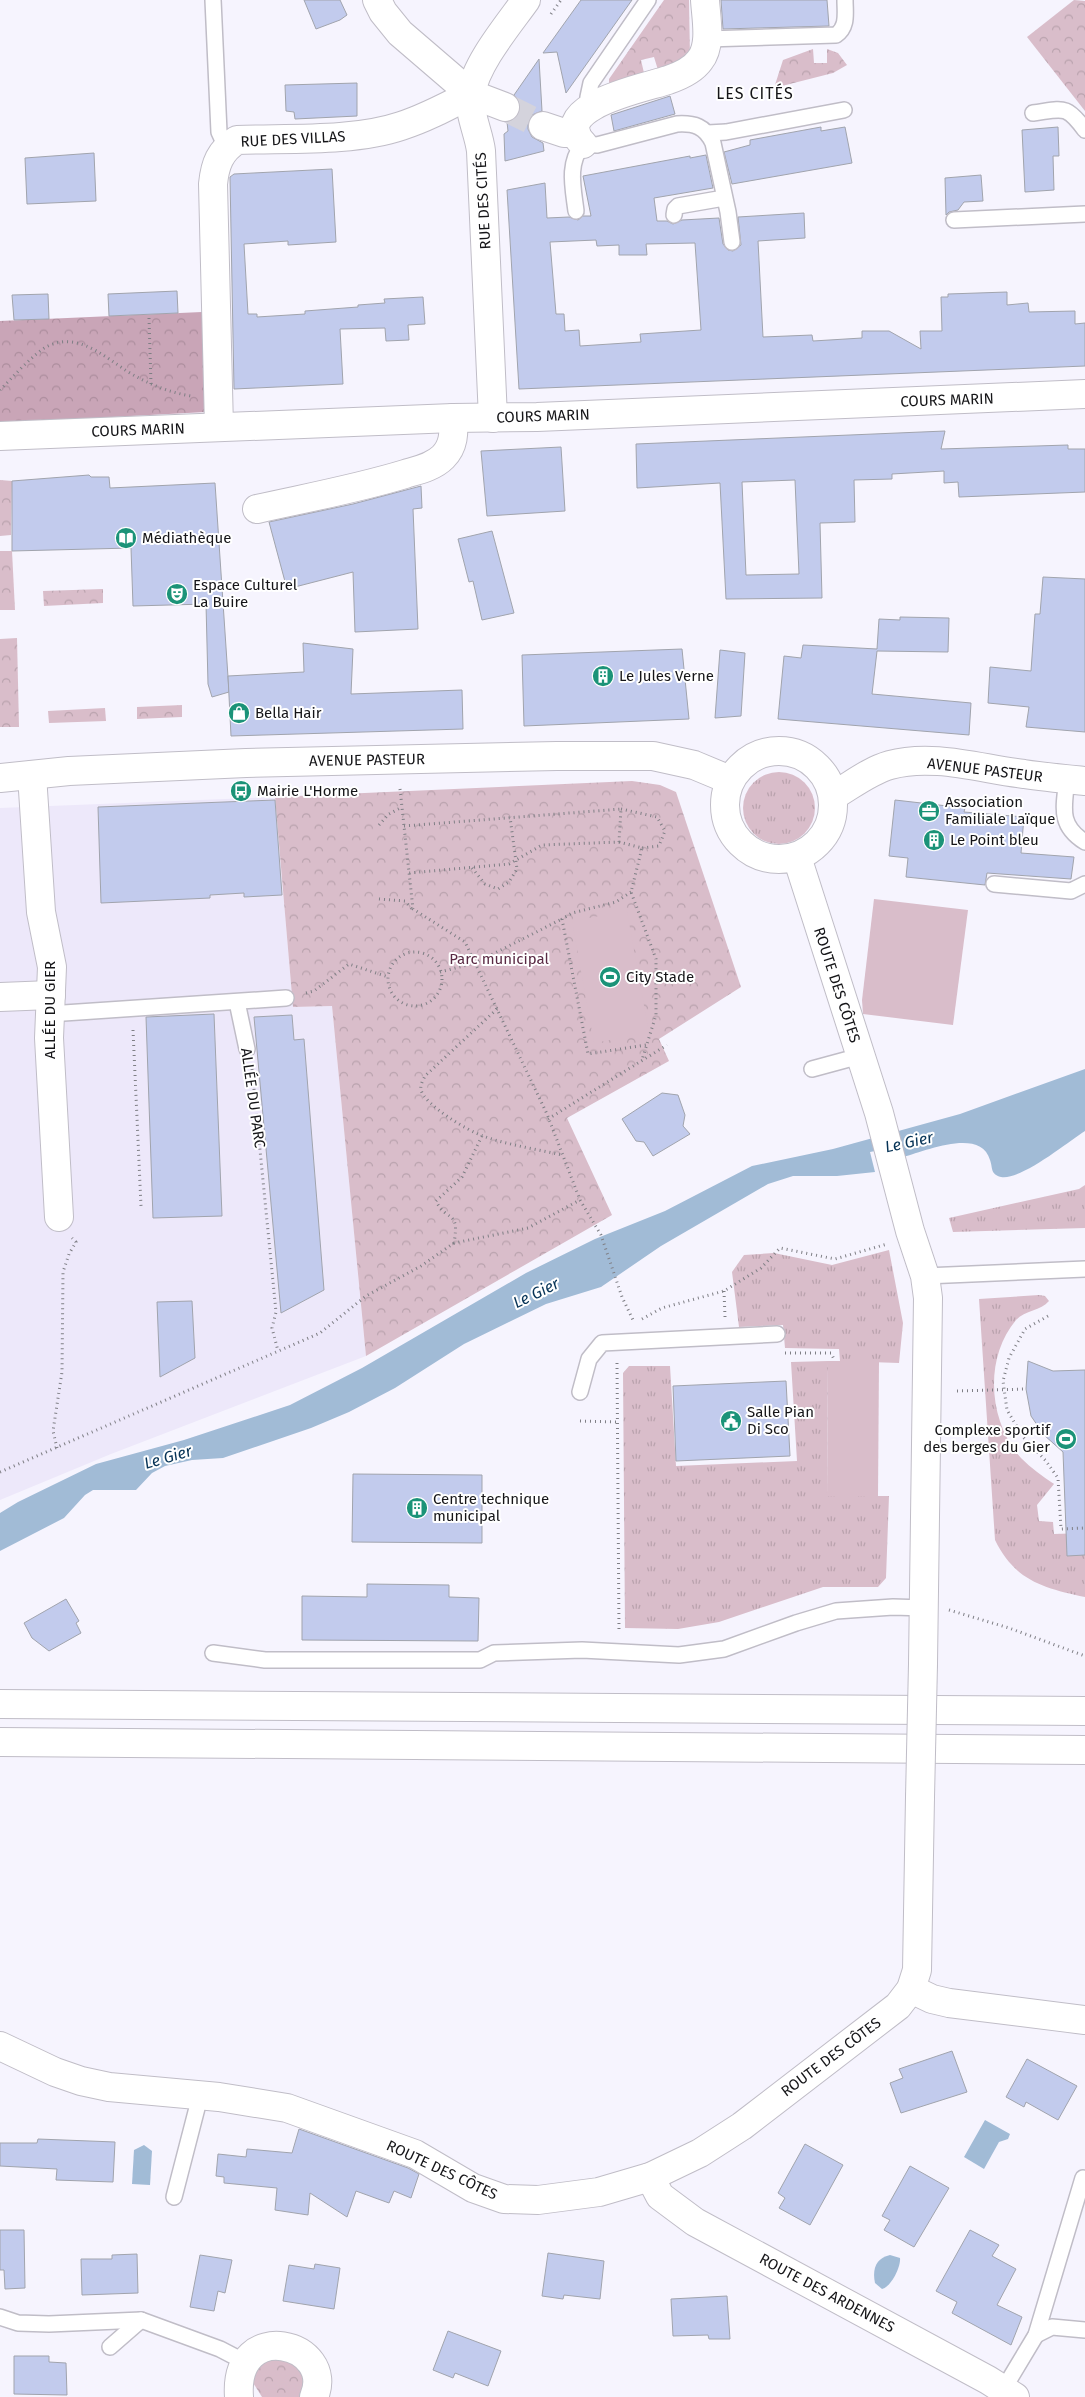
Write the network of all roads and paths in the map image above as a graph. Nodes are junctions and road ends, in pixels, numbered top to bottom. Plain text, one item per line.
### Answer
1 (213, 0) edge
2 (377, 0) edge
3 (526, 0) edge
4 (648, 0) edge
5 (705, 0) edge
6 (845, 0) edge
7 (707, 39) junction
8 (471, 94) junction
9 (592, 106) junction
10 (505, 107) tunnel mouth
11 (844, 110) dead end
12 (1033, 113) dead end
13 (542, 126) tunnel mouth
14 (1085, 130) edge
15 (708, 133) junction
16 (580, 138) junction
17 (226, 147) junction
18 (724, 198) junction
19 (576, 211) dead end
20 (1085, 214) edge
21 (674, 215) dead end
22 (954, 220) dead end
23 (732, 242) dead end
24 (149, 318) dead end
25 (151, 384) junction
26 (0, 390) edge
27 (1085, 394) edge
28 (218, 398) junction
29 (454, 418) junction
30 (493, 418) junction
31 (219, 427) junction
32 (0, 436) edge
33 (256, 509) dead end
34 (32, 775) junction
35 (0, 778) edge
36 (730, 780) junction
37 (1076, 780) edge
38 (400, 789) dead end
39 (833, 796) junction
40 (402, 806) junction
41 (621, 809) junction
42 (510, 818) junction
43 (379, 825) dead end
44 (404, 826) junction
45 (619, 842) junction
46 (1085, 842) edge
47 (642, 848) junction
48 (797, 857) junction
49 (517, 860) junction
50 (471, 867) junction
51 (409, 873) junction
52 (994, 884) dead end
53 (1085, 884) edge
54 (631, 892) junction
55 (379, 899) dead end
56 (413, 909) junction
57 (562, 919) junction
58 (475, 963) junction
59 (440, 972) junction
60 (388, 977) junction
61 (0, 997) edge
62 (286, 998) joint
63 (237, 1002) junction
64 (50, 1004) junction
65 (498, 1009) junction
66 (133, 1030) dead end
67 (667, 1044) dead end
68 (646, 1045) junction
69 (247, 1049) joint
70 (860, 1056) junction
71 (642, 1060) junction
72 (812, 1069) dead end
73 (548, 1118) junction
74 (482, 1136) junction
75 (563, 1155) junction
76 (580, 1200) junction
77 (141, 1206) dead end
78 (59, 1217) joint
79 (454, 1243) junction
80 (893, 1243) dead end
81 (1085, 1269) edge
82 (925, 1276) junction
83 (1048, 1316) dead end
84 (777, 1334) dead end
85 (643, 1341) junction
86 (278, 1351) junction
87 (778, 1351) dead end
88 (836, 1361) dead end
89 (1026, 1389) dead end
90 (580, 1392) dead end
91 (957, 1392) dead end
92 (580, 1421) dead end
93 (618, 1422) junction
94 (57, 1449) junction
95 (0, 1472) edge
96 (1085, 1528) edge
97 (925, 1605) junction
98 (619, 1632) dead end
99 (213, 1653) dead end
100 (1085, 1656) edge
101 (0, 1704) edge
102 (1085, 1711) edge
103 (0, 1742) edge
104 (1085, 1750) edge
105 (911, 1989) junction
106 (1085, 2020) edge
107 (0, 2046) edge
108 (198, 2096) junction
109 (650, 2177) junction
110 (1083, 2178) dead end
111 (174, 2197) dead end
112 (0, 2317) edge
113 (141, 2320) junction
114 (1085, 2330) edge
115 (1036, 2335) junction
116 (110, 2347) dead end
117 (245, 2362) junction
118 (1009, 2393) edge
119 (239, 2397) edge
120 (314, 2397) edge

1 - 17 lane
2 - 8 main road
3 - 8 main road, RUE DES CITÉS
4 - 9 lane
5 - 7 main road
6 - 7 lane
7 - 9 main road
8 - 10 main road
8 - 17 main road, RUE DES VILLAS
8 - 30 main road, RUE DES CITÉS
9 - 16 main road
11 - 15 lane
12 - 14 lane
13 - 16 main road
15 - 16 lane
15 - 18 lane
16 - 19 lane
17 - 28 main road, RUE DES VILLAS
18 - 21 lane
18 - 23 lane
20 - 22 lane
24 - 25 path
25 - 26 path
25 - 28 path
27 - 30 main road, COURS MARIN
28 - 31 main road, RUE DES VILLAS
29 - 30 main road, COURS MARIN
29 - 31 main road, COURS MARIN
29 - 33 main road
31 - 32 main road, COURS MARIN
34 - 35 main road, AVENUE PASTEUR
34 - 36 main road, AVENUE PASTEUR
34 - 64 main road, ALLÉE DU GIER
36 - 39 main road
36 - 48 main road
37 - 39 main road, AVENUE PASTEUR
37 - 46 lane
38 - 40 path
39 - 48 main road
40 - 43 path
40 - 44 path
41 - 42 path
41 - 45 path
41 - 47 path
42 - 44 path
42 - 49 path
44 - 51 path
45 - 47 path
45 - 49 path
47 - 54 path
48 - 70 main road, ROUTE DES CÔTES
49 - 50 path
49 - 50 path
50 - 51 path
51 - 56 path
52 - 53 lane
54 - 57 path
54 - 68 path
55 - 56 path
56 - 58 path
57 - 58 path
57 - 68 path
58 - 59 path
58 - 65 path
59 - 60 path
59 - 60 path
60 - 62 path
61 - 64 main road
62 - 63 lane
63 - 64 lane
63 - 69 lane, ALLÉE DU PARC
64 - 78 main road, ALLÉE DU GIER
65 - 73 path
65 - 74 path
66 - 77 path
67 - 71 path
68 - 71 path
69 - 86 path, ALLÉE DU PARC
70 - 72 lane
70 - 82 main road, ROUTE DES CÔTES
71 - 73 path
73 - 75 path
74 - 75 path
74 - 79 path
75 - 76 path
76 - 79 path
76 - 80 path
78 - 94 path
79 - 86 path
81 - 82 lane
82 - 97 main road, ROUTE DES CÔTES
83 - 96 path
84 - 85 lane
85 - 90 lane
85 - 93 path
86 - 94 path
87 - 88 path
89 - 91 path, bridge
92 - 93 path
93 - 98 path
94 - 95 path
97 - 99 lane
97 - 100 path
97 - 105 main road, ROUTE DES CÔTES, bridge
101 - 102 main road
103 - 104 main road
105 - 106 main road
105 - 109 main road, ROUTE DES CÔTES
107 - 108 main road, ROUTE DES CÔTES
108 - 109 main road, ROUTE DES CÔTES
108 - 111 lane
109 - 118 main road, ROUTE DES ARDENNES
110 - 115 lane
112 - 113 lane
113 - 116 lane
113 - 117 lane
114 - 115 lane
115 - 118 lane
117 - 119 main road
117 - 120 main road

